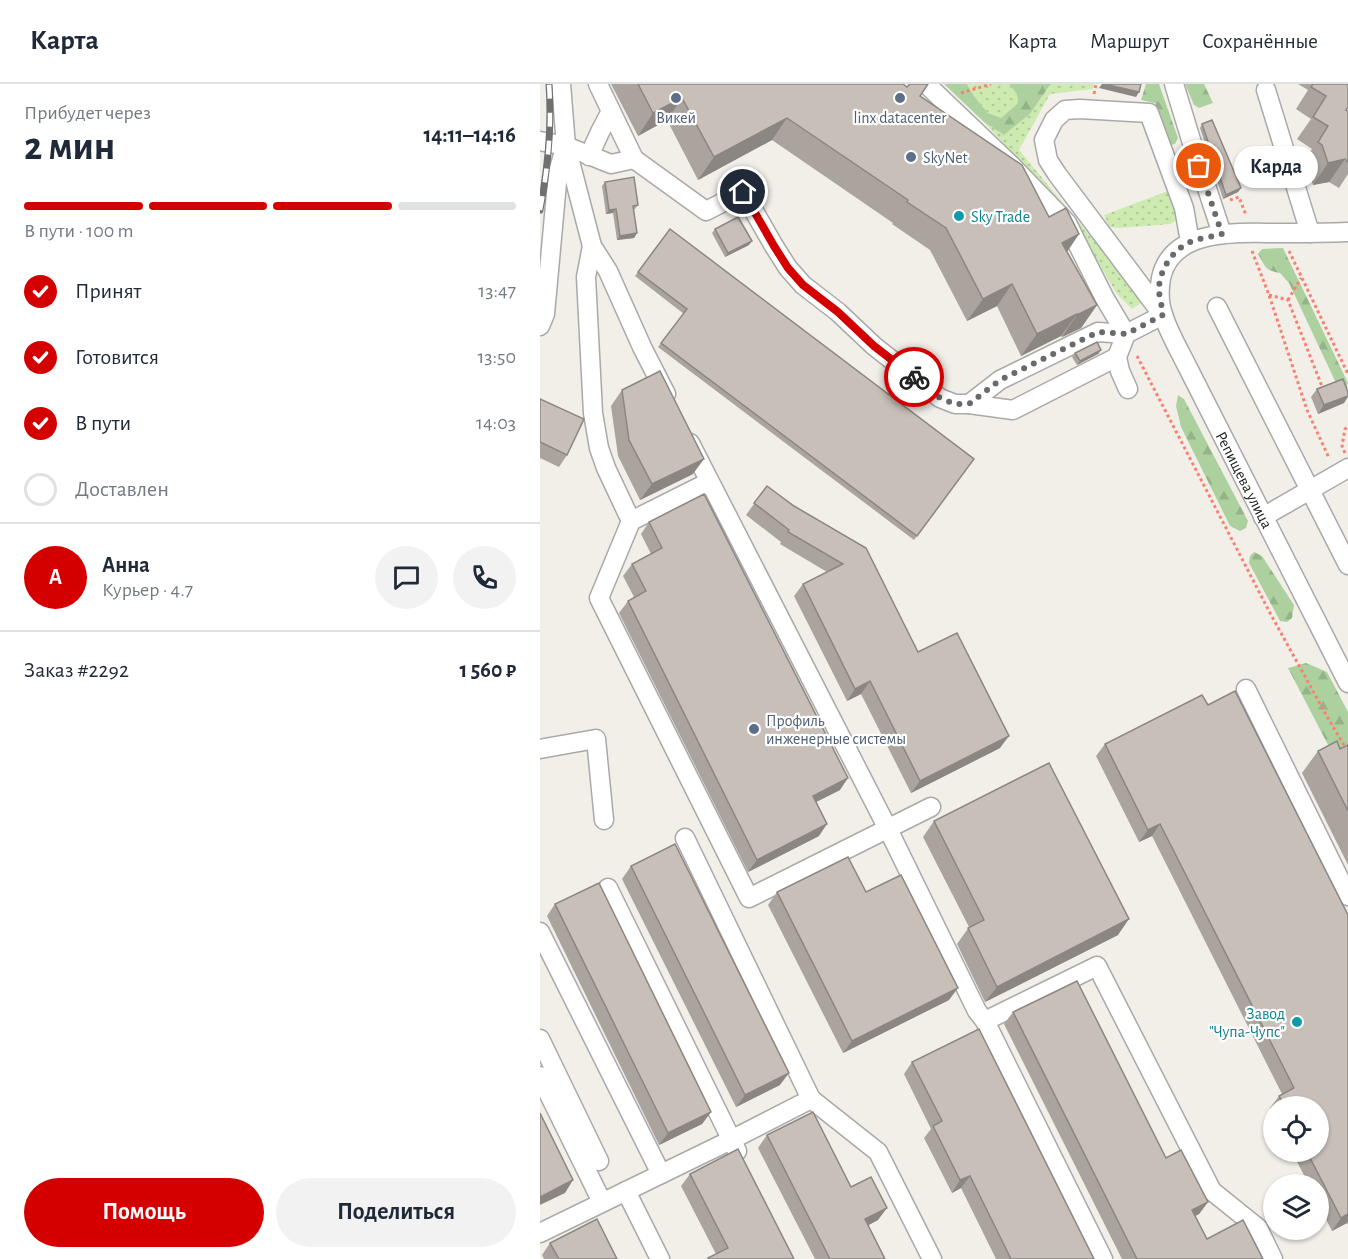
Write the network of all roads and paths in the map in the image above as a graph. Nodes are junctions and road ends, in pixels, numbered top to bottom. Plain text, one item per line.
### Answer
1 (561, 84) edge
2 (598, 84) edge
3 (926, 84) edge
4 (991, 84) edge
5 (1174, 84) edge
6 (1266, 90) dead end
7 (941, 98) junction
8 (611, 111) junction
9 (540, 141) edge
10 (566, 146) junction
11 (590, 156) junction
12 (634, 159) junction
13 (1348, 232) edge
14 (1280, 233) junction
15 (1310, 233) junction
16 (1222, 234) junction
17 (1190, 242) junction
18 (1249, 243) dead end
19 (592, 246) junction
20 (1302, 278) junction
21 (1269, 294) junction
22 (1288, 300) junction
23 (1217, 307) dead end
24 (1163, 315) junction
25 (540, 326) edge
26 (1126, 334) junction
27 (1117, 357) junction
28 (1348, 374) edge
29 (1128, 389) dead end
30 (1324, 392) edge
31 (969, 404) junction
32 (673, 409) edge
33 (1348, 427) edge
34 (683, 430) edge
35 (1348, 458) edge
36 (1342, 471) edge
37 (709, 482) junction
38 (1311, 490) junction
39 (1263, 517) junction
40 (631, 521) junction
41 (1348, 565) edge
42 (1348, 683) edge
43 (1246, 689) dead end
44 (540, 749) edge
45 (1348, 752) edge
46 (931, 807) dead end
47 (604, 820) dead end
48 (888, 829) junction
49 (685, 838) dead end
50 (608, 888) dead end
51 (1348, 896) edge
52 (540, 932) edge
53 (985, 1021) junction
54 (540, 1039) edge
55 (540, 1076) edge
56 (811, 1099) junction
57 (732, 1140) junction
58 (599, 1161) dead end
59 (747, 1170) edge
60 (661, 1174) junction
61 (626, 1191) junction
62 (602, 1202) junction
63 (540, 1233) edge
64 (660, 1259) edge
65 (932, 1259) edge
66 (1103, 1259) edge
67 (1274, 1259) edge

1 - 10 street
2 - 8 street
3 - 7 street
4 - 7 path
5 - 16 street
6 - 15 street
7 - 26 street
8 - 11 street
8 - 12 street
9 - 10 street
10 - 11 street
10 - 19 street
10 - 25 street
11 - 12 street
12 - 31 street
13 - 15 street
14 - 15 street
14 - 16 street
14 - 20 path
16 - 17 street
17 - 24 street, Репищева улица
17 - 24 street
18 - 21 path
19 - 32 street
19 - 40 street
20 - 22 path
20 - 28 path
21 - 22 path
21 - 36 path
22 - 30 path
23 - 38 street
24 - 26 street
24 - 39 street, Репищева улица
26 - 27 street
26 - 31 street
26 - 45 path
27 - 29 street
27 - 31 street
33 - 35 path
34 - 37 street
36 - 38 street
37 - 40 street
37 - 48 street
38 - 39 street
38 - 41 street
39 - 42 street, Репищева улица
40 - 48 street
43 - 51 street
44 - 47 street
46 - 48 street
48 - 53 street
49 - 56 street
50 - 57 street
52 - 60 street
53 - 66 street
53 - 67 street
54 - 58 street
55 - 62 street
56 - 57 street
56 - 65 street
57 - 59 street
57 - 60 street
60 - 61 street
61 - 62 street
61 - 64 street
62 - 63 street

